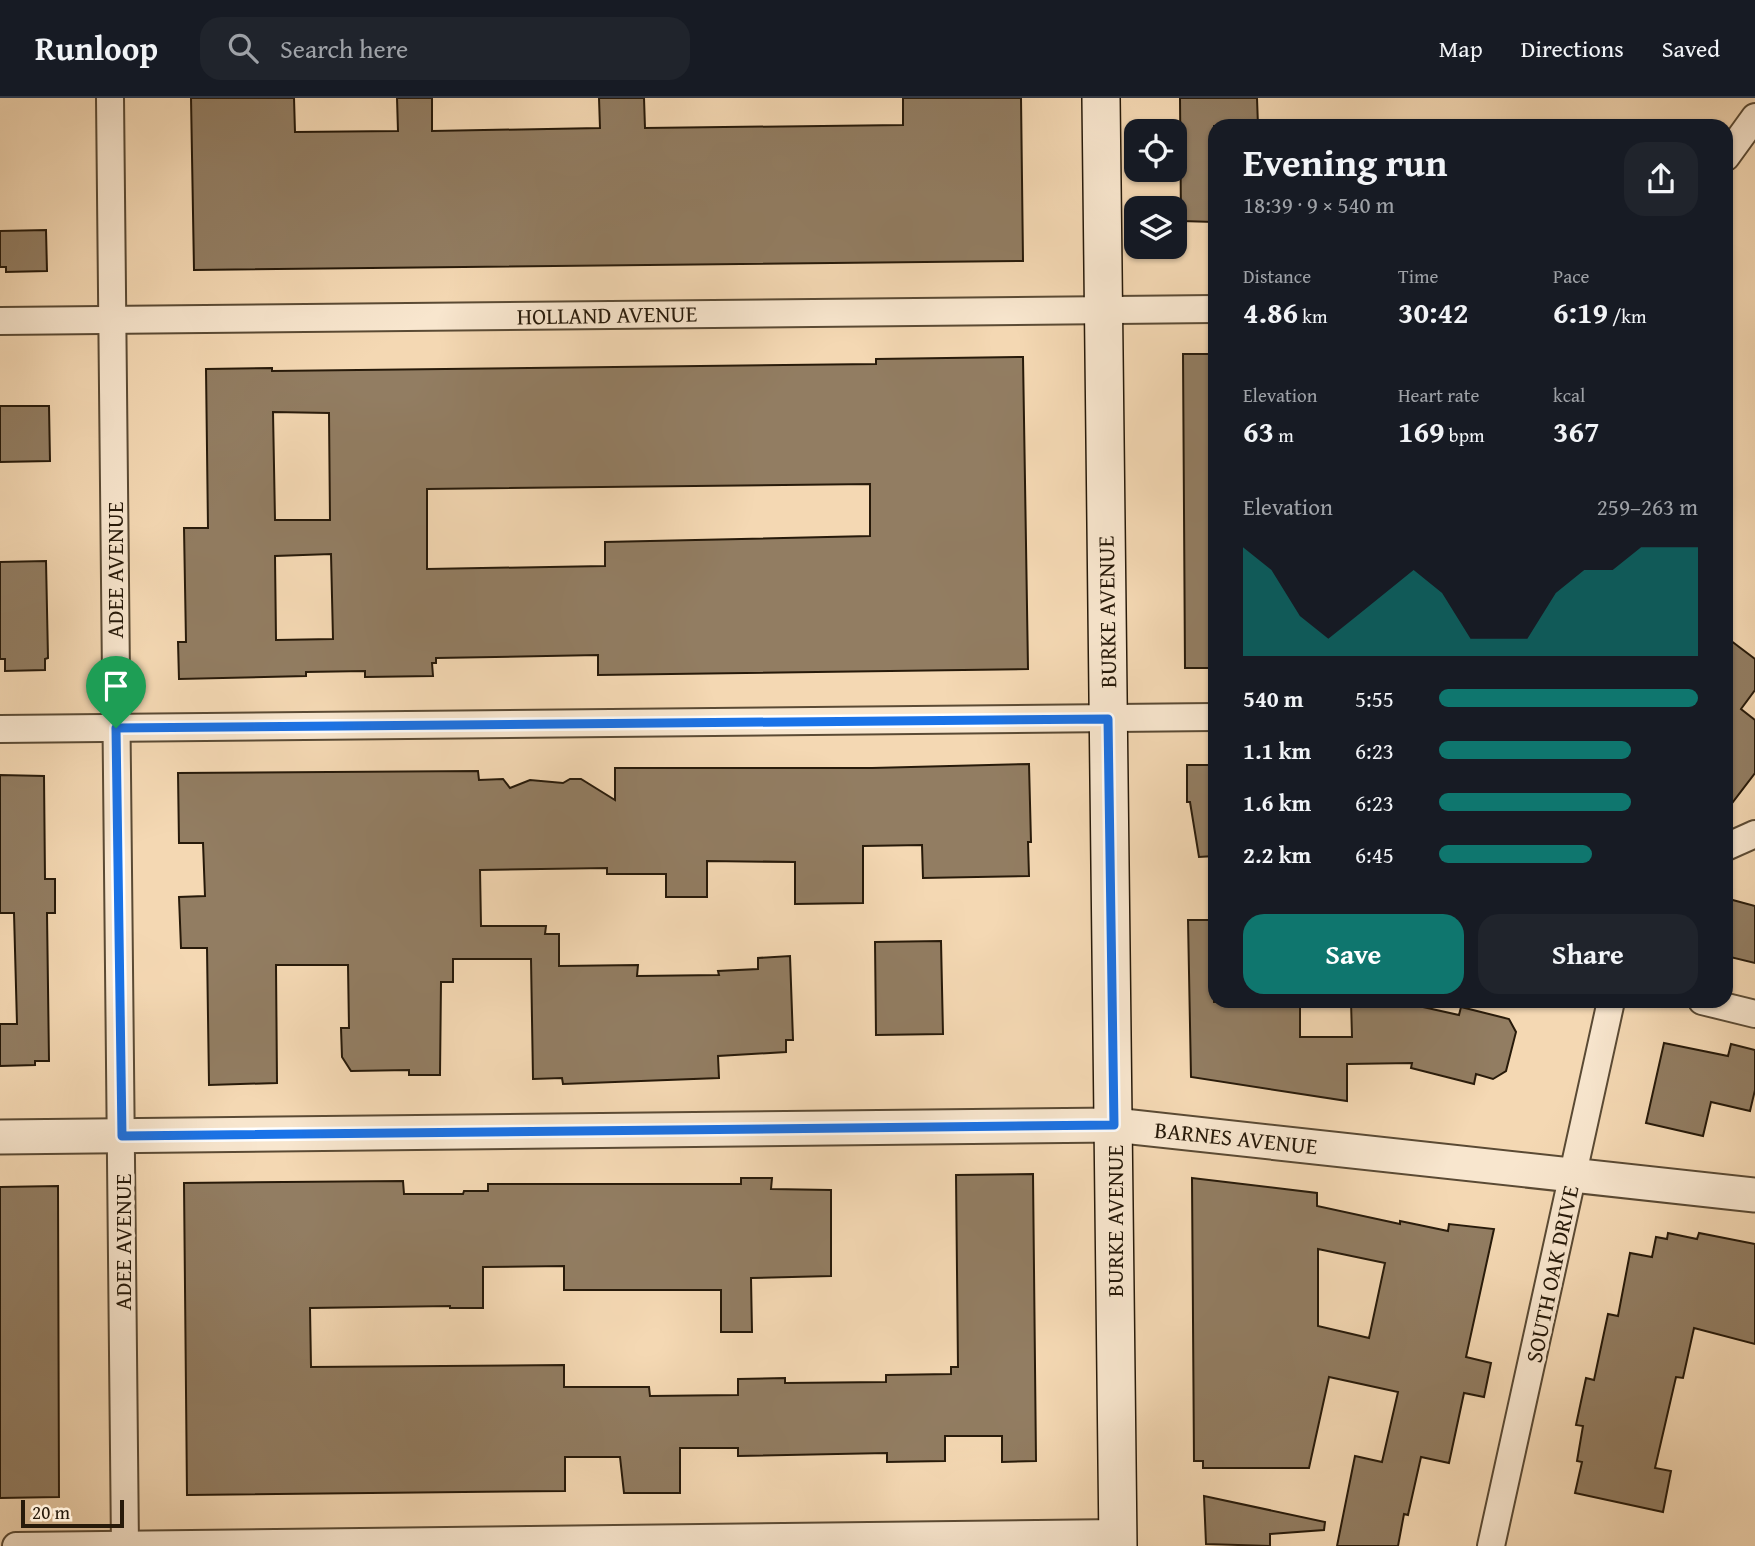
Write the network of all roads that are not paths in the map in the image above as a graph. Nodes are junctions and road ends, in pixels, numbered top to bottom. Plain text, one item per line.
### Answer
1 (110, 98) edge
2 (1101, 98) edge
3 (1755, 117) edge
4 (1733, 147) edge
5 (1104, 309) junction
6 (1208, 309) edge
7 (113, 319) junction
8 (0, 321) edge
9 (1208, 717) edge
10 (1108, 719) junction
11 (116, 728) junction
12 (0, 729) edge
13 (1755, 834) edge
14 (1733, 844) edge
15 (1609, 1008) edge
16 (1731, 1008) edge
17 (1755, 1014) edge
18 (1114, 1125) junction
19 (122, 1136) junction
20 (0, 1137) edge
21 (1573, 1174) junction
22 (1755, 1195) edge
23 (1118, 1540) edge
24 (125, 1545) edge
25 (16, 1546) edge
26 (1492, 1546) edge

1 - 7 street, ADEE AVENUE
2 - 5 main road, BURKE AVENUE
3 - 4 street
5 - 6 street, HOLLAND AVENUE
5 - 7 street, HOLLAND AVENUE
5 - 10 main road, BURKE AVENUE
7 - 8 street, HOLLAND AVENUE
7 - 11 street, ADEE AVENUE
9 - 10 street
10 - 11 street
10 - 18 main road, BURKE AVENUE
11 - 12 street
11 - 19 street, ADEE AVENUE
13 - 14 street
15 - 21 street, SOUTH OAK DRIVE
16 - 17 street
18 - 19 street, BARNES AVENUE
18 - 21 street, BARNES AVENUE
18 - 23 main road, BURKE AVENUE
19 - 20 street, BARNES AVENUE
19 - 24 street, ADEE AVENUE
21 - 22 street, BARNES AVENUE
21 - 26 street, SOUTH OAK DRIVE
23 - 24 street
24 - 25 street

